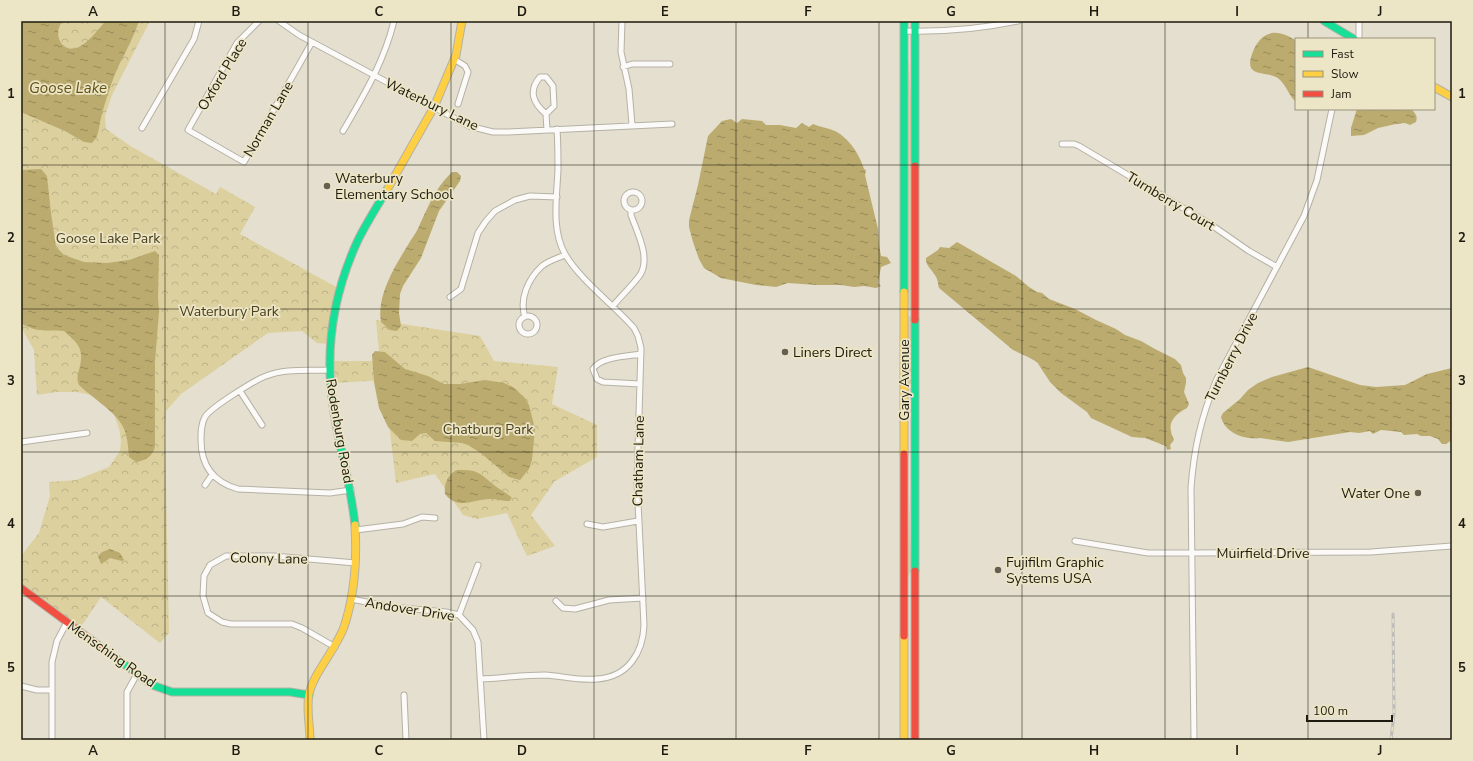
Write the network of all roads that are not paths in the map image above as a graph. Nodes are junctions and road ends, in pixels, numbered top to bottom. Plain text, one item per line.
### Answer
1 (200, 21) edge
2 (260, 21) edge
3 (279, 21) edge
4 (394, 21) edge
5 (462, 21) edge
6 (622, 21) edge
7 (904, 21) edge
8 (915, 21) edge
9 (1018, 21) edge
10 (1324, 21) edge
11 (1359, 21) edge
12 (904, 31) junction
13 (915, 31) junction
14 (1352, 38) edge
15 (1359, 38) edge
16 (312, 42) junction
17 (454, 59) junction
18 (670, 64) dead end
19 (623, 67) junction
20 (374, 76) junction
21 (1435, 87) edge
22 (1452, 97) edge
23 (458, 104) dead end
24 (434, 107) junction
25 (1332, 110) edge
26 (546, 114) junction
27 (672, 124) dead end
28 (632, 125) junction
29 (142, 128) dead end
30 (557, 129) junction
31 (188, 130) joint
32 (547, 130) junction
33 (343, 131) dead end
34 (1062, 144) dead end
35 (557, 197) junction
36 (632, 210) dead end
37 (565, 254) junction
38 (1277, 267) junction
39 (450, 297) dead end
40 (613, 306) junction
41 (525, 318) dead end
42 (641, 354) junction
43 (329, 370) junction
44 (640, 384) junction
45 (240, 391) junction
46 (262, 425) dead end
47 (87, 433) dead end
48 (21, 442) edge
49 (212, 475) junction
50 (205, 485) dead end
51 (350, 490) junction
52 (435, 518) dead end
53 (638, 521) junction
54 (587, 524) dead end
55 (356, 530) junction
56 (1075, 541) dead end
57 (1452, 546) edge
58 (1192, 553) junction
59 (356, 563) junction
60 (478, 565) dead end
61 (21, 588) edge
62 (643, 598) junction
63 (351, 599) junction
64 (556, 600) dead end
65 (458, 615) junction
66 (67, 622) junction
67 (335, 647) junction
68 (137, 674) junction
69 (480, 679) junction
70 (21, 686) edge
71 (52, 690) junction
72 (309, 695) junction
73 (404, 696) dead end
74 (52, 740) edge
75 (127, 740) edge
76 (310, 740) edge
77 (406, 740) edge
78 (484, 740) edge
79 (904, 740) edge
80 (915, 740) edge
81 (1194, 740) edge

1 - 29 street
2 - 31 street, Oxford Place
3 - 16 street, Waterbury Lane
4 - 20 street
5 - 17 main road, Rodenburg Road
6 - 19 street
7 - 12 main road, Gary Avenue
8 - 13 main road, Gary Avenue
9 - 13 street
10 - 14 main road
11 - 15 street
12 - 13 street
12 - 79 main road, Gary Avenue
13 - 80 main road, Gary Avenue
16 - 20 street, Waterbury Lane
16 - 31 street, Norman Lane
17 - 23 street
17 - 24 main road, Rodenburg Road
18 - 19 street
19 - 28 street
20 - 24 street, Waterbury Lane
20 - 33 street
21 - 22 main road
24 - 32 street, Waterbury Lane
24 - 43 main road, Rodenburg Road
25 - 38 street, Turnberry Drive
26 - 26 street
26 - 32 street
27 - 28 street, Waterbury Lane
28 - 30 street, Waterbury Lane
30 - 32 street, Waterbury Lane
30 - 35 street, Chatham Lane
34 - 38 street, Turnberry Court
35 - 37 street, Chatham Lane
35 - 39 street
36 - 40 street
37 - 40 street, Chatham Lane
37 - 41 street
38 - 58 street, Turnberry Drive
40 - 42 street, Chatham Lane
42 - 44 street, Chatham Lane
42 - 44 street
43 - 45 street
43 - 51 main road, Rodenburg Road
44 - 53 street, Chatham Lane
45 - 46 street
45 - 49 street
47 - 48 street
49 - 50 street
49 - 51 street
51 - 55 main road, Rodenburg Road
52 - 55 street
53 - 54 street
53 - 62 street, Chatham Lane
55 - 59 main road, Rodenburg Road
56 - 58 street, Muirfield Drive
57 - 58 street, Muirfield Drive
58 - 81 street, Turnberry Drive
59 - 63 main road, Rodenburg Road
59 - 67 street, Colony Lane
60 - 65 street
61 - 66 main road, Mensching Road
62 - 64 street
62 - 69 street, Chatham Lane
63 - 65 street, Andover Drive
63 - 67 main road, Rodenburg Road
65 - 69 street, Andover Drive
66 - 68 main road, Mensching Road
66 - 71 street
67 - 72 main road, Rodenburg Road
68 - 72 main road, Mensching Road
68 - 75 street
69 - 78 street, Andover Drive
70 - 71 street
71 - 74 street
72 - 76 main road, Rodenburg Road
73 - 77 street

